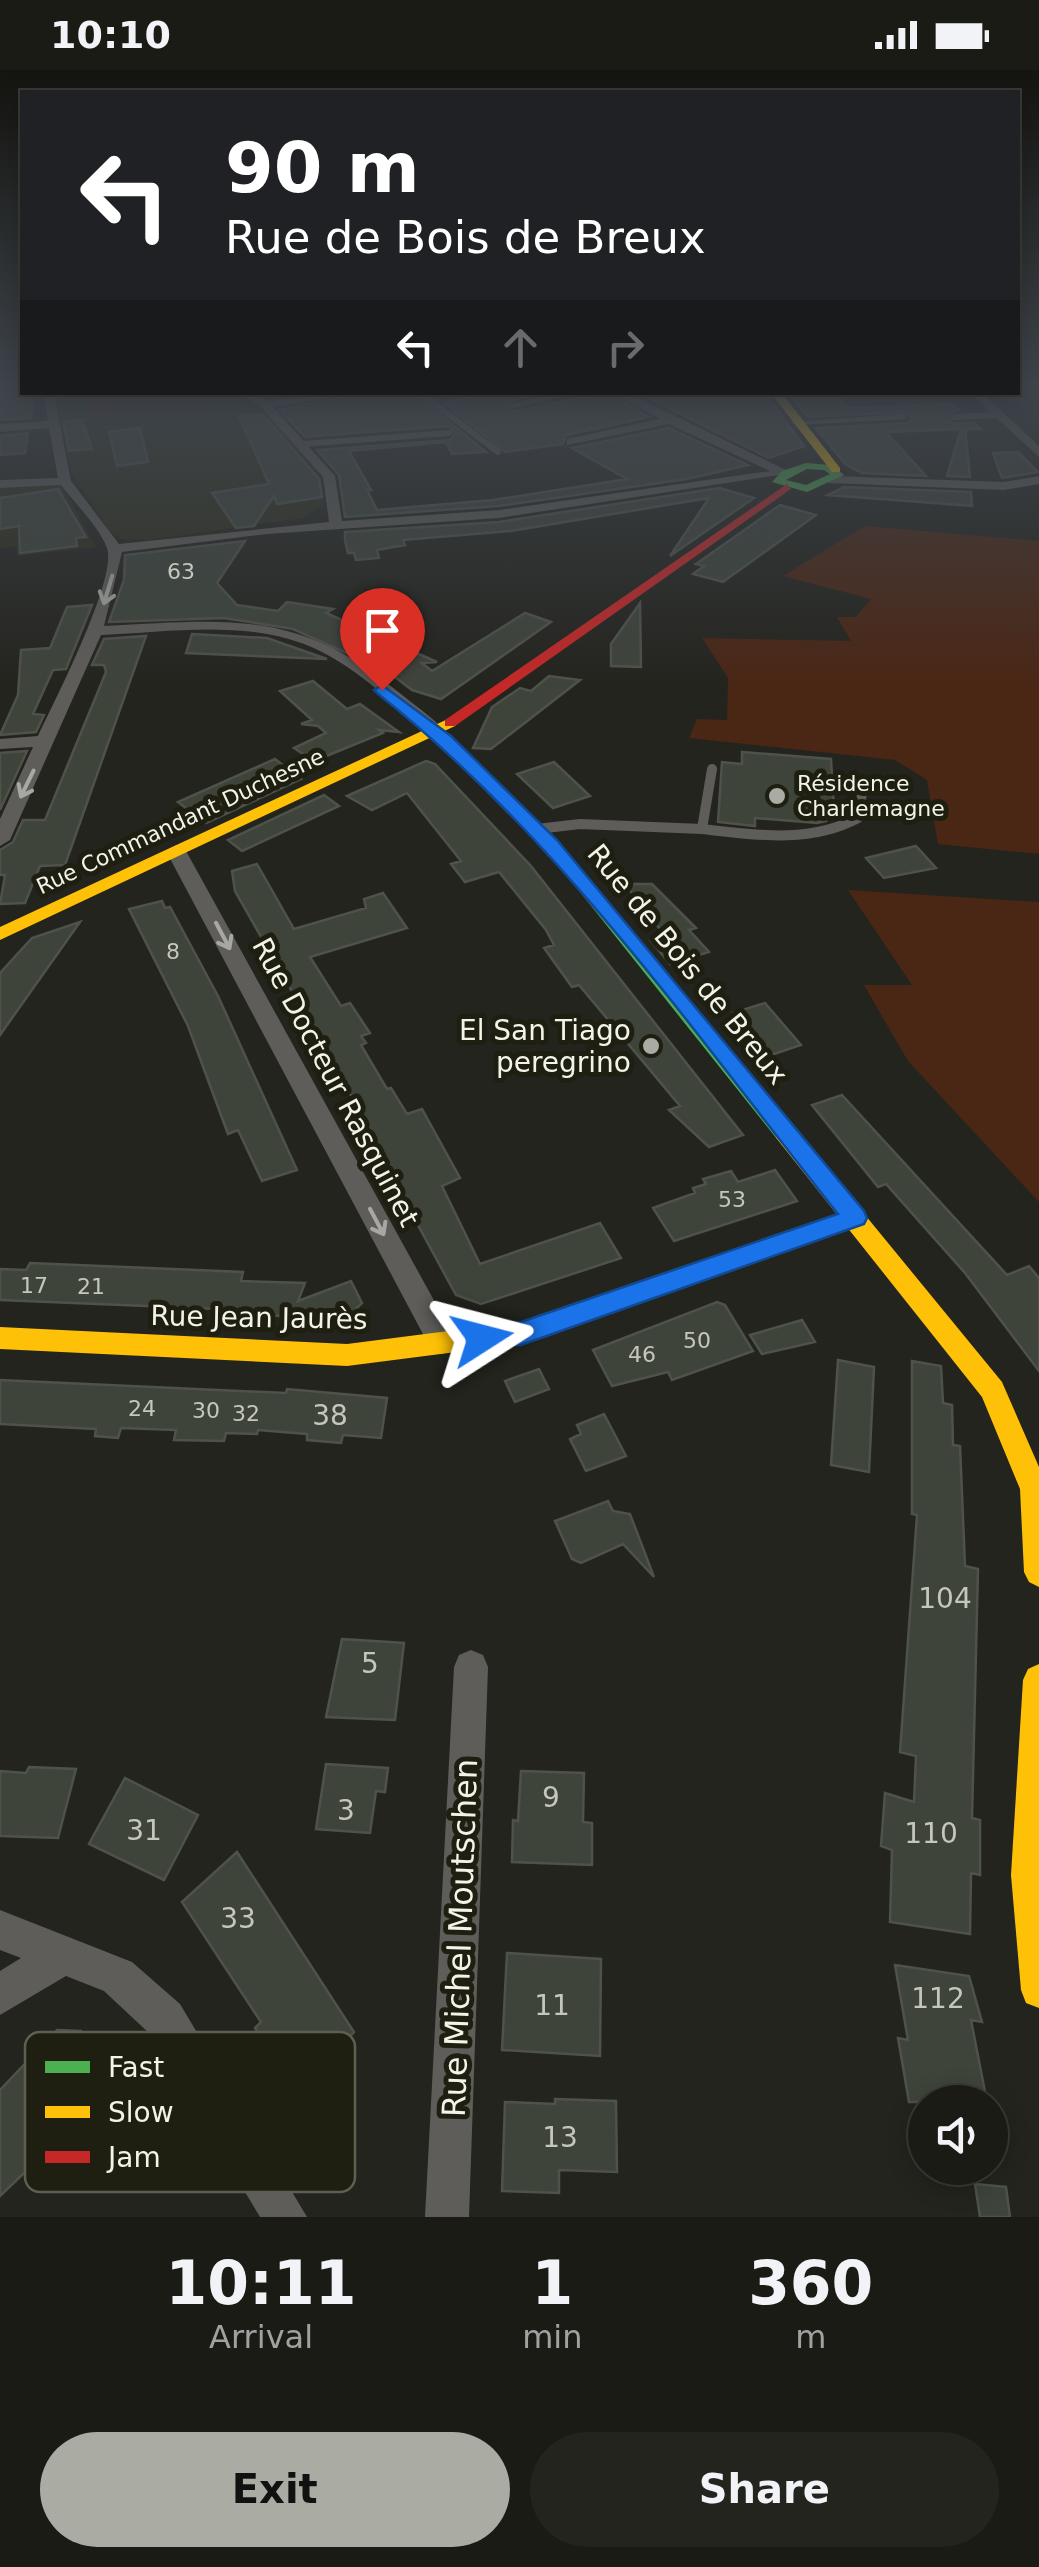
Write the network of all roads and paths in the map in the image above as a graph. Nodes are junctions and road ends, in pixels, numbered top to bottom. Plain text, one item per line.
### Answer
1 (70, 488) edge
2 (330, 488) edge
3 (677, 488) edge
4 (781, 488) edge
5 (336, 524) junction
6 (115, 549) junction
7 (95, 631) junction
8 (436, 731) junction
9 (48, 741) junction
10 (0, 744) edge
11 (712, 769) dead end
12 (862, 793) dead end
13 (702, 829) junction
14 (537, 830) junction
15 (0, 840) edge
16 (176, 850) junction
17 (0, 934) edge
18 (855, 1218) junction
19 (0, 1338) edge
20 (442, 1342) junction
21 (1039, 1572) edge
22 (471, 1667) dead end
23 (1039, 1680) edge
24 (0, 1930) edge
25 (64, 1954) junction
26 (1039, 1990) edge
27 (0, 1994) edge
28 (173, 2032) edge
29 (270, 2192) edge
30 (445, 2214) edge
31 (285, 2217) edge

1 - 6 street
2 - 5 street
3 - 5 street
4 - 8 street, Rue Commandant Duchesne
5 - 6 street
6 -> 7 street
7 - 8 street, Rue de Bois de Breux
7 - 9 street
8 - 14 street, Rue de Bois de Breux
8 - 16 street, Rue Commandant Duchesne
9 - 10 street
9 -> 15 street
11 - 13 lane
12 - 13 lane
13 - 14 lane
14 - 18 street, Rue de Bois de Breux
16 - 17 street, Rue Commandant Duchesne
16 -> 20 street, Rue Docteur Rasquinet
18 - 20 street, Rue Jean Jaurès
18 - 21 street, Rue de Bois de Breux
19 - 20 street, Rue Jean Jaurès
22 - 30 street, Rue Michel Moutschen
23 - 26 street
24 - 25 street
25 - 27 street
25 - 28 street
29 - 31 street

